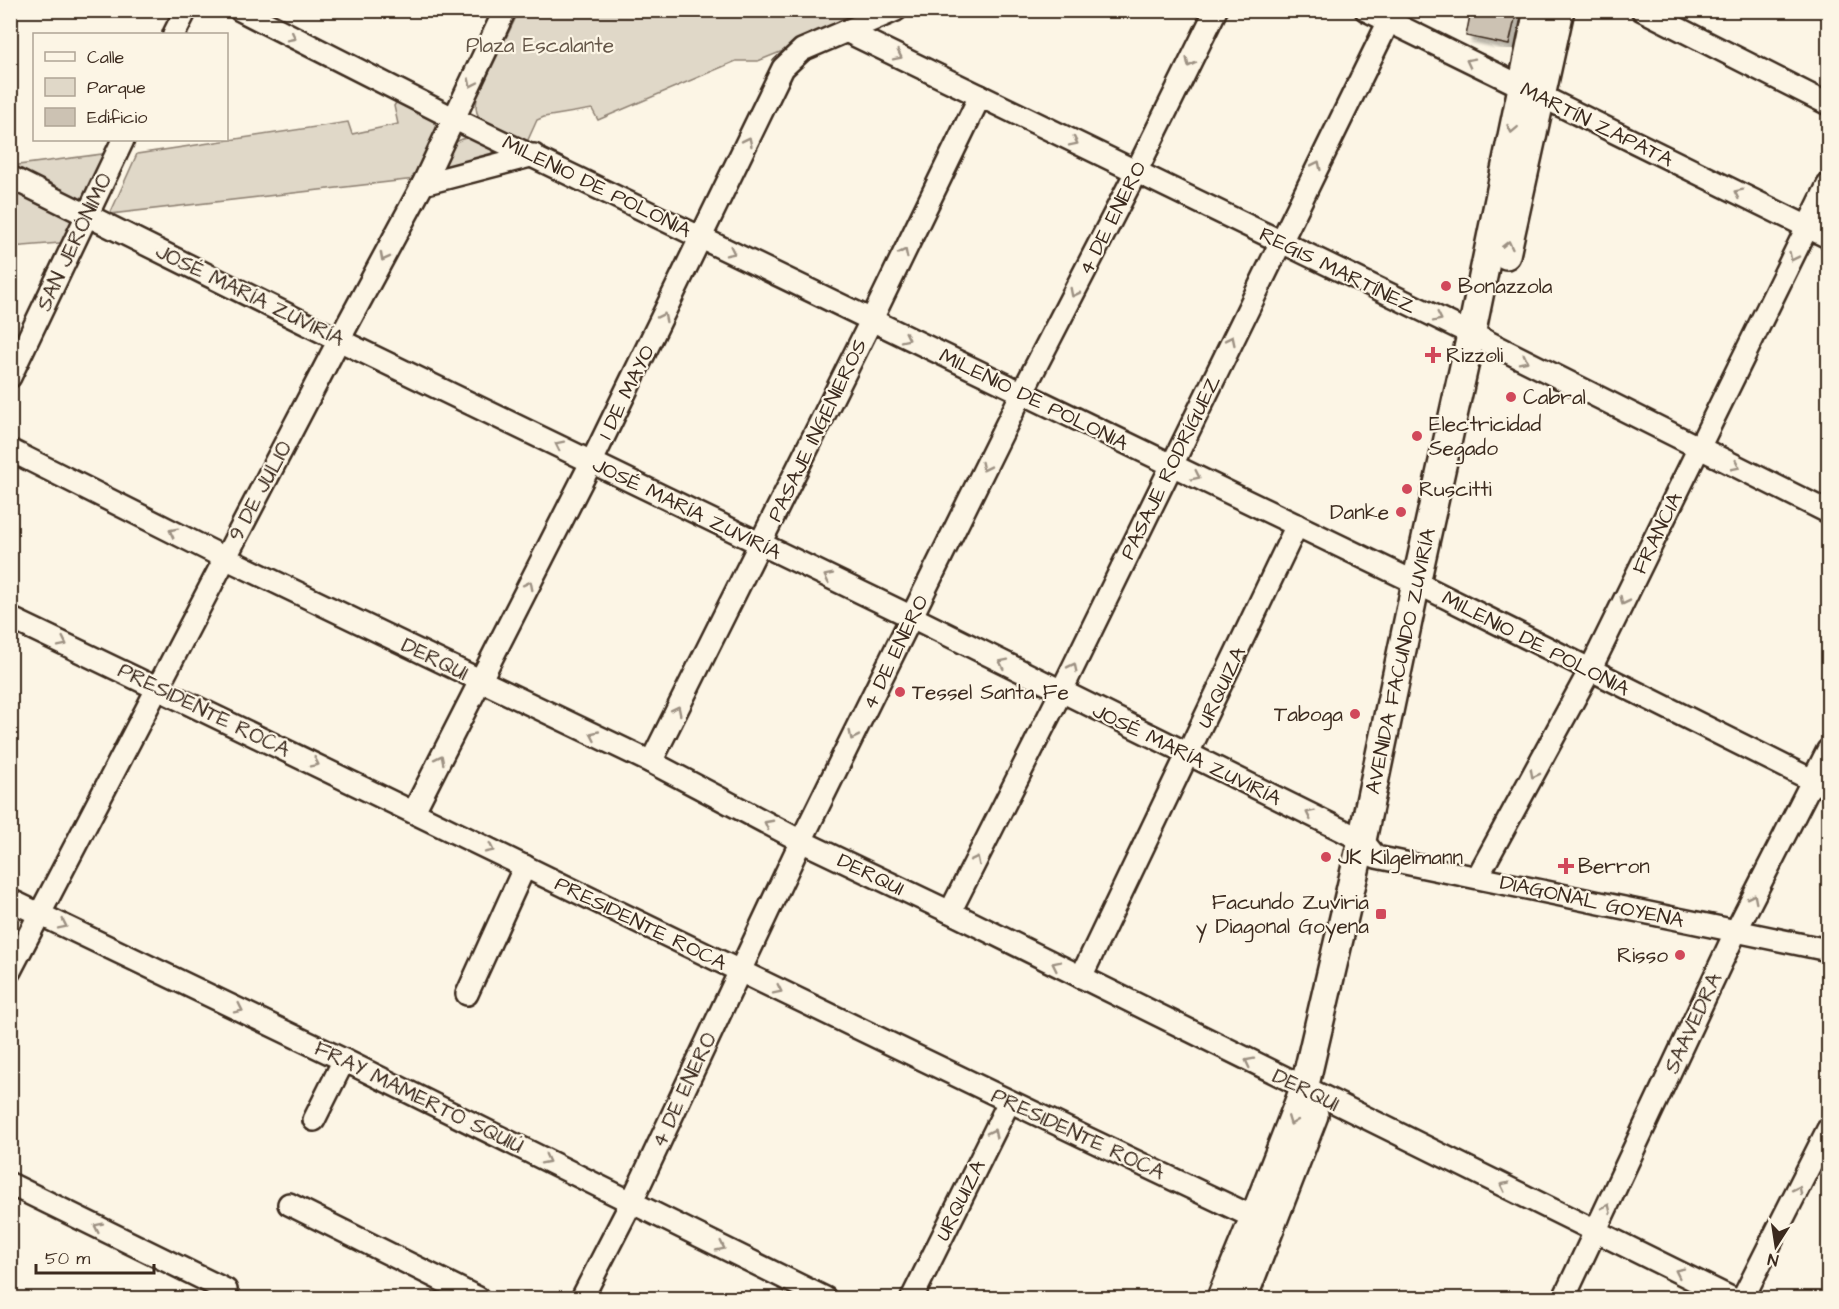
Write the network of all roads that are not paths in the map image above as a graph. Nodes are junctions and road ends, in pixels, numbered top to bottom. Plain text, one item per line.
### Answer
1 (186, 10) edge
2 (240, 10) edge
3 (505, 10) edge
4 (896, 10) edge
5 (1216, 10) edge
6 (1366, 10) edge
7 (1538, 10) edge
8 (1560, 10) edge
9 (1642, 10) edge
10 (1389, 21) junction
11 (846, 31) junction
12 (174, 33) edge
13 (1531, 92) junction
14 (980, 96) junction
15 (1828, 104) edge
16 (455, 118) junction
17 (123, 141) edge
18 (534, 155) junction
19 (1136, 172) junction
20 (10, 177) edge
21 (423, 184) junction
22 (1828, 185) edge
23 (87, 215) junction
24 (1808, 227) junction
25 (702, 237) junction
26 (1828, 237) edge
27 (1280, 241) junction
28 (871, 321) junction
29 (1479, 338) junction
30 (339, 340) junction
31 (10, 377) edge
32 (1022, 393) junction
33 (1698, 448) junction
34 (10, 450) edge
35 (592, 461) junction
36 (1171, 464) junction
37 (1828, 512) edge
38 (1297, 525) junction
39 (761, 544) junction
40 (225, 558) junction
41 (1424, 587) junction
42 (912, 617) junction
43 (10, 618) edge
44 (1590, 670) junction
45 (479, 681) junction
46 (157, 688) junction
47 (1061, 692) junction
48 (1828, 750) edge
49 (1189, 755) junction
50 (651, 762) junction
51 (1821, 784) edge
52 (414, 811) junction
53 (801, 841) junction
54 (1369, 848) junction
55 (525, 866) junction
56 (1478, 876) junction
57 (10, 900) edge
58 (950, 912) junction
59 (39, 914) junction
60 (1736, 932) junction
61 (1828, 950) edge
62 (10, 971) edge
63 (740, 971) junction
64 (1081, 977) junction
65 (466, 994) dead end
66 (344, 1060) junction
67 (1312, 1093) junction
68 (1009, 1101) junction
69 (314, 1120) dead end
70 (1828, 1129) edge
71 (10, 1184) edge
72 (631, 1203) junction
73 (289, 1204) dead end
74 (1263, 1222) junction
75 (1596, 1232) junction
76 (224, 1294) edge
77 (478, 1299) edge
78 (582, 1299) edge
79 (825, 1299) edge
80 (912, 1299) edge
81 (1221, 1299) edge
82 (1243, 1299) edge
83 (1564, 1299) edge
84 (1731, 1299) edge
85 (1743, 1299) edge

1 - 12 street
2 -> 16 street, MILENIO DE POLONIA
3 -> 16 street, 9 DE JULIO
4 - 11 street, 1 DE MAYO
5 -> 19 street, 4 DE ENERO
6 - 10 street, MARTÍN ZAPATA
7 - 13 main road, AVENIDA FACUNDO ZUVIRÍA
8 - 13 main road, AVENIDA FACUNDO ZUVIRÍA
9 - 15 street
13 -> 10 street, MARTÍN ZAPATA
27 -> 10 street, PASAJE RODRÍGUEZ
11 -> 14 street, REGIS MARTÍNEZ
25 -> 11 street, 1 DE MAYO
24 -> 13 street, MARTÍN ZAPATA
13 - 29 main road, AVENIDA FACUNDO ZUVIRÍA
14 -> 19 street, REGIS MARTÍNEZ
28 -> 14 street, PASAJE INGENIEROS
16 - 18 street, MILENIO DE POLONIA
16 - 21 street, 9 DE JULIO
17 - 23 street, SAN JERÓNIMO
18 - 21 street
18 - 25 street, MILENIO DE POLONIA
19 - 27 street, REGIS MARTÍNEZ
19 -> 32 street, 4 DE ENERO
20 - 23 street, JOSÉ MARÍA ZUVIRÍA
21 -> 30 street, 9 DE JULIO
22 - 24 street, FRANCIA
23 - 30 street, JOSÉ MARÍA ZUVIRÍA
23 - 31 street, SAN JERÓNIMO
24 - 26 street, MARTÍN ZAPATA
24 -> 33 street, FRANCIA
25 -> 28 street, MILENIO DE POLONIA
35 -> 25 street, 1 DE MAYO
27 -> 29 street, REGIS MARTÍNEZ
36 -> 27 street, PASAJE RODRÍGUEZ
28 -> 32 street, MILENIO DE POLONIA
28 - 39 street, PASAJE INGENIEROS
29 -> 33 street, REGIS MARTÍNEZ
29 - 41 main road, AVENIDA FACUNDO ZUVIRÍA
35 -> 30 street, JOSÉ MARÍA ZUVIRÍA
30 - 40 street, 9 DE JULIO
32 - 36 street, MILENIO DE POLONIA
32 -> 42 street, 4 DE ENERO
33 -> 37 street, REGIS MARTÍNEZ
33 -> 44 street, FRANCIA
40 -> 34 street, DERQUI
35 - 39 street, JOSÉ MARÍA ZUVIRÍA
45 -> 35 street, 1 DE MAYO
36 -> 38 street, MILENIO DE POLONIA
47 -> 36 street, PASAJE RODRÍGUEZ
38 - 41 street, MILENIO DE POLONIA
38 - 49 street, URQUIZA
42 -> 39 street, JOSÉ MARÍA ZUVIRÍA
50 -> 39 street, PASAJE INGENIEROS
40 - 45 street, DERQUI
40 - 46 street, 9 DE JULIO
41 - 44 street, MILENIO DE POLONIA
41 - 54 main road, AVENIDA FACUNDO ZUVIRÍA
47 -> 42 street, JOSÉ MARÍA ZUVIRÍA
42 -> 53 street, 4 DE ENERO
43 -> 46 street, PRESIDENTE ROCA
44 - 51 street, MILENIO DE POLONIA
44 -> 56 street, FRANCIA
50 -> 45 street, DERQUI
52 -> 45 street, 1 DE MAYO
46 -> 52 street, PRESIDENTE ROCA
46 - 59 street, 9 DE JULIO
47 - 49 street, JOSÉ MARÍA ZUVIRÍA
58 -> 47 street, PASAJE RODRÍGUEZ
48 - 51 street, SAAVEDRA
54 -> 49 street, JOSÉ MARÍA ZUVIRÍA
49 - 64 street, URQUIZA
53 -> 50 street, DERQUI
60 -> 51 street, SAAVEDRA
52 -> 55 street, PRESIDENTE ROCA
53 - 58 street, DERQUI
53 - 63 street, 4 DE ENERO
54 - 56 street, DIAGONAL GOYENA
54 - 67 main road, AVENIDA FACUNDO ZUVIRÍA
55 - 63 street, PRESIDENTE ROCA
55 - 65 street
56 - 60 street, DIAGONAL GOYENA
57 - 59 street, FRAY MAMERTO SQUIÚ
64 -> 58 street, DERQUI
59 - 62 street, 9 DE JULIO
59 -> 66 street, FRAY MAMERTO SQUIÚ
60 - 61 street, DIAGONAL GOYENA
75 -> 60 street, SAAVEDRA
63 -> 68 street, PRESIDENTE ROCA
63 - 72 street, 4 DE ENERO
67 -> 64 street, DERQUI
66 - 69 street
66 -> 72 street, FRAY MAMERTO SQUIÚ
67 - 74 main road, AVENIDA FACUNDO ZUVIRÍA
75 -> 67 street, DERQUI
68 - 74 street, PRESIDENTE ROCA
80 -> 68 street, URQUIZA
85 -> 70 street
76 -> 71 street
72 - 78 street, 4 DE ENERO
72 -> 79 street, FRAY MAMERTO SQUIÚ
73 - 77 street
74 - 81 main road, AVENIDA FACUNDO ZUVIRÍA
74 - 82 main road, AVENIDA FACUNDO ZUVIRÍA
75 - 83 street, SAAVEDRA
84 -> 75 street, DERQUI

